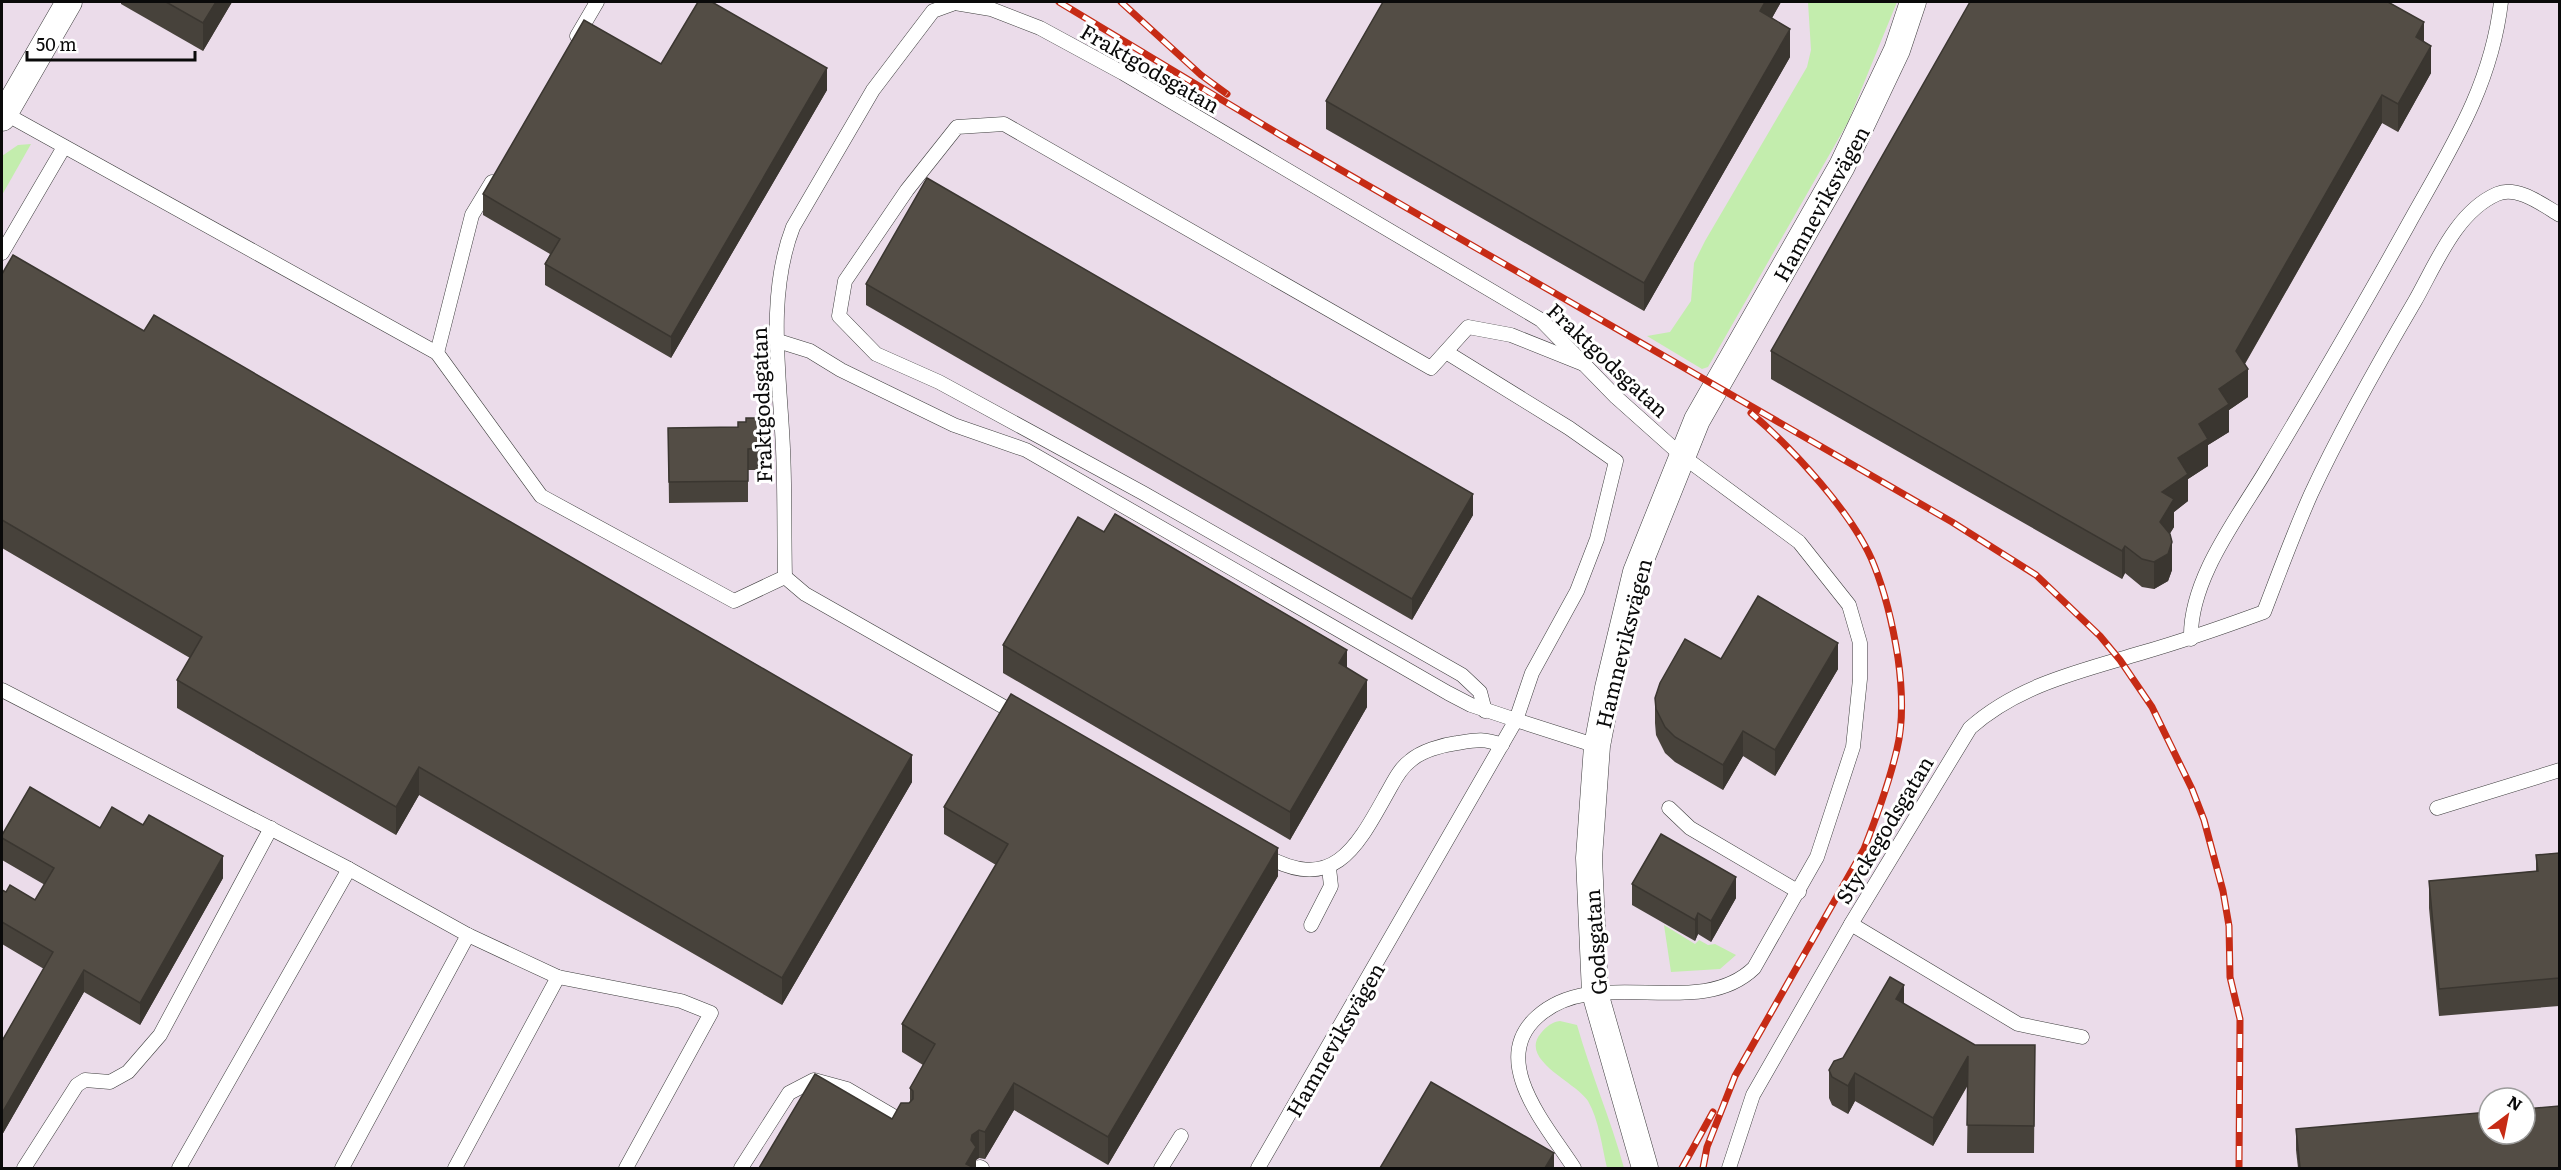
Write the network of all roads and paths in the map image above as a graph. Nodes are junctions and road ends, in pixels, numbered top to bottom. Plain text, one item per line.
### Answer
1 (69, 2) edge
2 (597, 2) edge
3 (1913, 2) edge
4 (2501, 2) edge
5 (568, 52) edge
6 (3, 116) edge
7 (64, 147) junction
8 (496, 174) edge
9 (2559, 215) edge
10 (2, 253) edge
11 (778, 341) junction
12 (1446, 352) junction
13 (436, 353) junction
14 (1585, 365) junction
15 (1681, 455) junction
16 (785, 578) junction
17 (2190, 639) junction
18 (2, 690) edge
19 (1485, 711) junction
20 (1516, 720) junction
21 (1030, 722) edge
22 (1502, 745) junction
23 (1597, 746) junction
24 (2559, 770) edge
25 (2437, 807) dead end
26 (1669, 808) dead end
27 (271, 828) junction
28 (1256, 850) edge
29 (1329, 868) junction
30 (349, 869) junction
31 (1799, 892) junction
32 (1851, 924) junction
33 (1311, 925) dead end
34 (468, 935) junction
35 (558, 976) junction
36 (1595, 993) junction
37 (2082, 1036) dead end
38 (905, 1123) edge
39 (1181, 1136) dead end
40 (24, 1168) edge
41 (179, 1168) edge
42 (342, 1168) edge
43 (455, 1168) edge
44 (626, 1168) edge
45 (741, 1168) edge
46 (1161, 1168) edge
47 (1258, 1168) edge
48 (1574, 1168) edge
49 (1645, 1168) edge
50 (1729, 1168) edge

1 - 6 street
2 - 5 lane
3 - 15 street, Hamneviksvägen
4 - 17 lane
6 - 7 lane
7 - 10 lane
7 - 13 lane
8 - 13 lane
9 - 17 lane, Styckegodsgatan
11 - 14 lane, Fraktgodsgatan
11 - 16 lane, Fraktgodsgatan
11 - 19 lane
12 - 14 lane
12 - 19 lane
12 - 20 lane
13 - 16 lane
14 - 15 lane, Fraktgodsgatan
15 - 23 street, Hamneviksvägen
15 - 31 lane, Fraktgodsgatan
16 - 21 lane
17 - 32 lane, Styckegodsgatan
18 - 27 lane
19 - 20 lane
20 - 22 lane, Hamneviksvägen
20 - 23 lane, Hamneviksvägen
22 - 29 lane
22 - 47 lane, Hamneviksvägen
23 - 36 street, Godsgatan
24 - 25 lane
26 - 31 lane
27 - 30 lane
27 - 40 lane
28 - 29 lane
29 - 33 lane
30 - 34 lane
30 - 41 lane
31 - 36 lane, Fraktgodsgatan
32 - 37 lane
32 - 50 lane, Styckegodsgatan
34 - 35 lane
34 - 42 lane
35 - 43 lane
35 - 44 lane
36 - 48 lane, Fraktgodsgatan
36 - 49 street, Godsgatan
38 - 45 lane
39 - 46 lane

